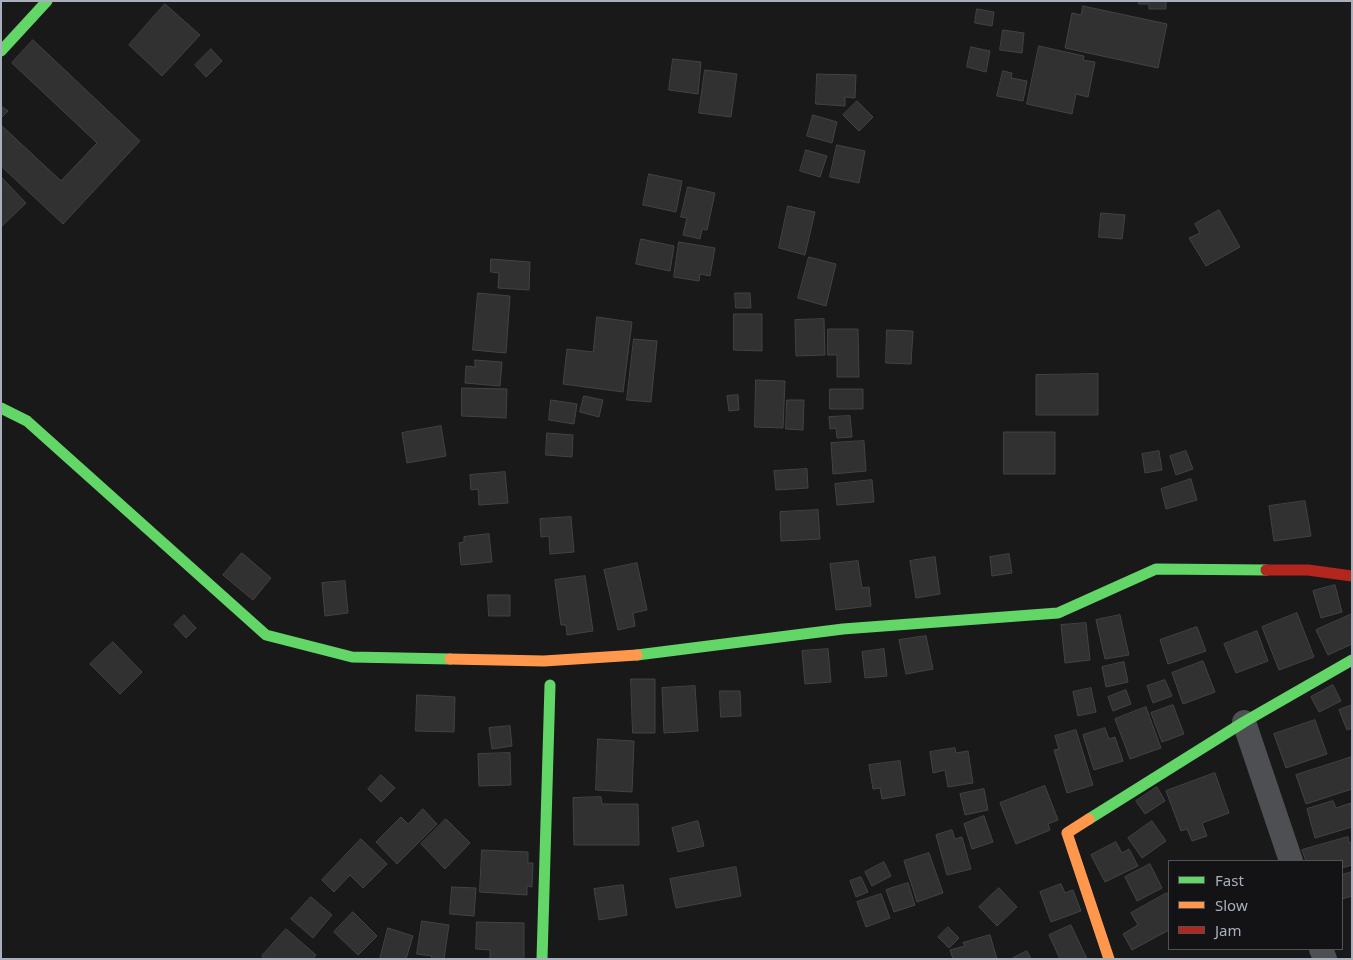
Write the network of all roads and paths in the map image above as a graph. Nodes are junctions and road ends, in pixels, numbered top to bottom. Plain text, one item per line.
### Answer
1 (47, 1) edge
2 (1, 51) edge
3 (1, 408) edge
4 (1352, 576) edge
5 (1352, 660) edge
6 (550, 685) dead end
7 (1244, 722) junction
8 (1292, 860) edge
9 (542, 959) edge
10 (1109, 959) edge

1 - 2 street
3 - 4 street
5 - 7 street
6 - 9 street
7 - 8 street
7 - 10 street

